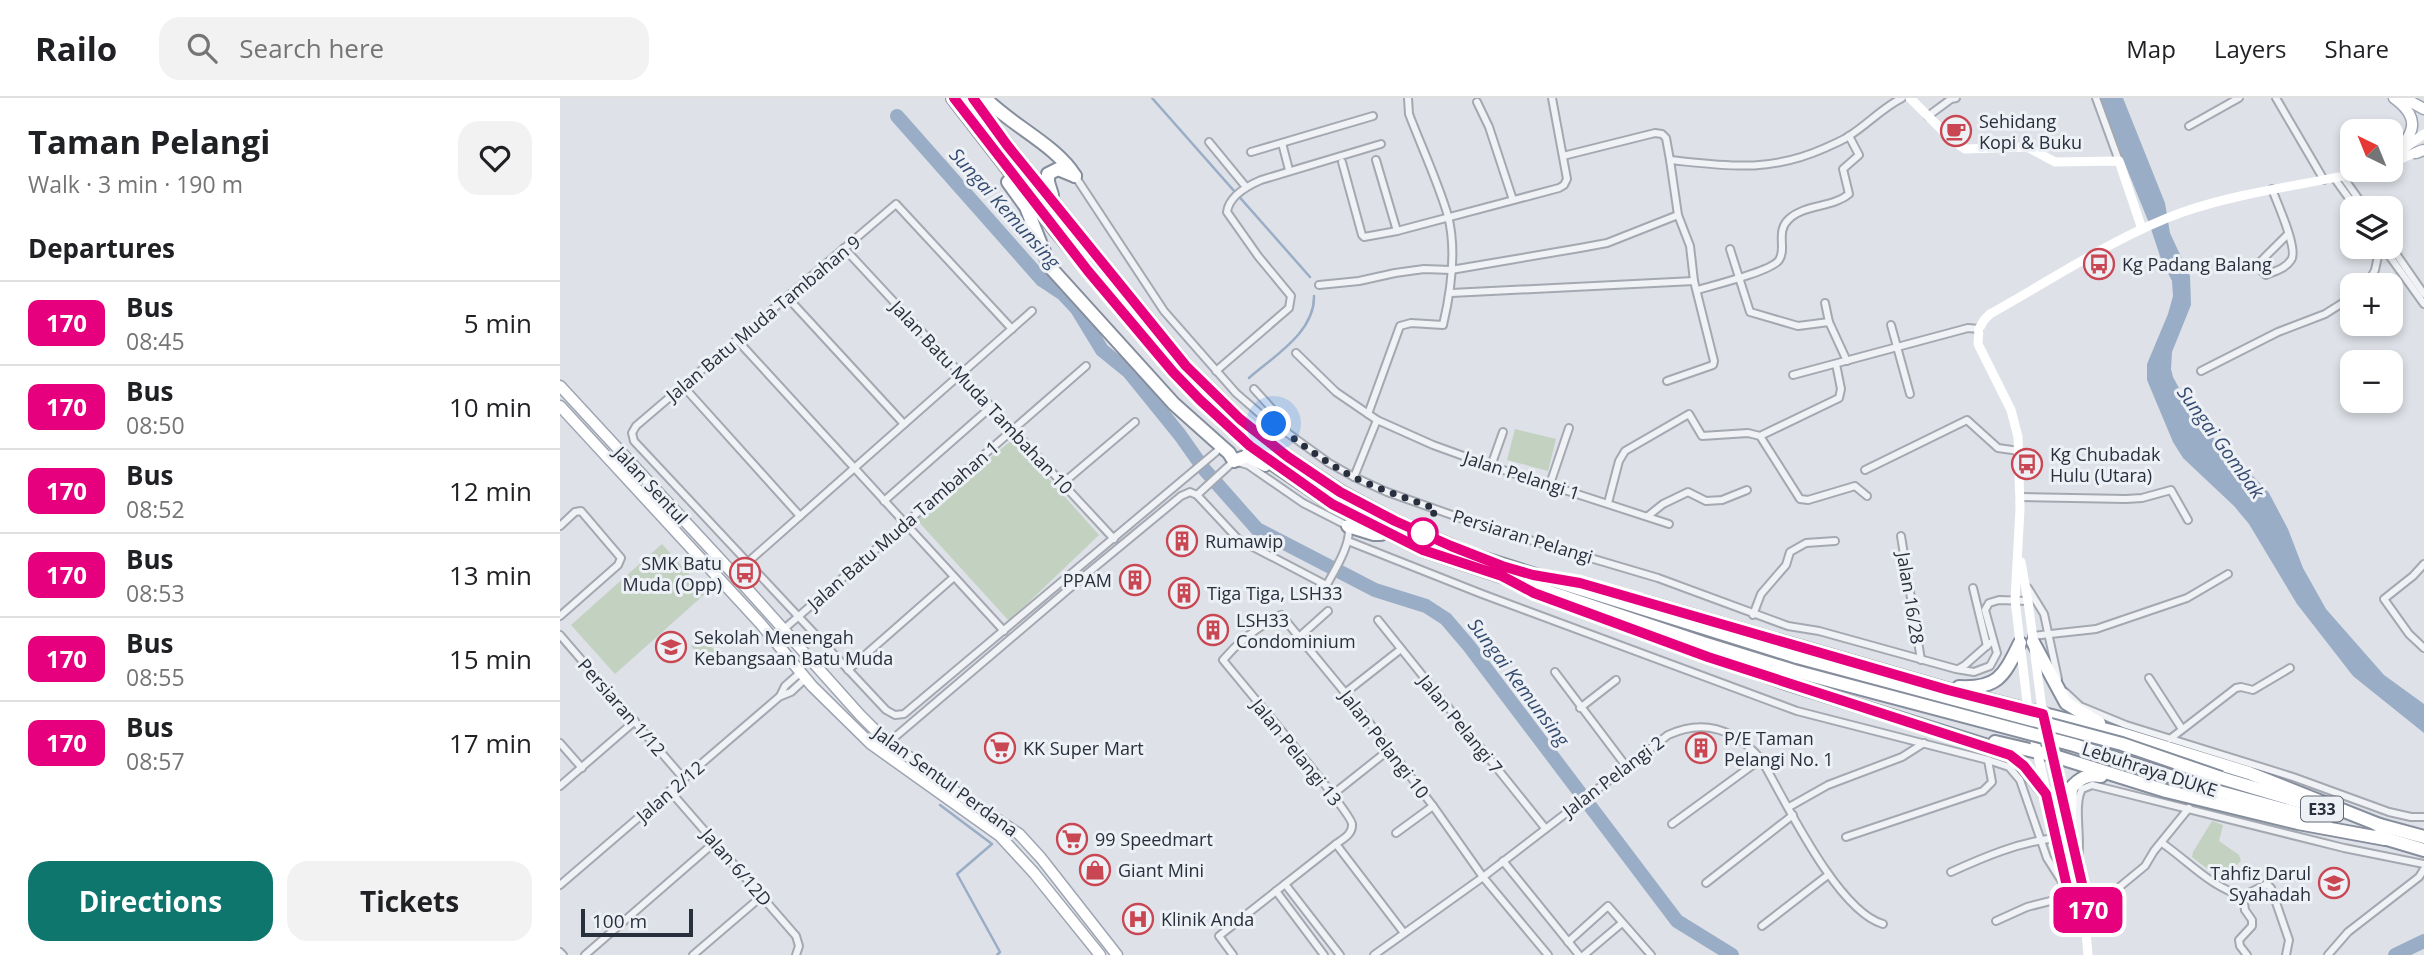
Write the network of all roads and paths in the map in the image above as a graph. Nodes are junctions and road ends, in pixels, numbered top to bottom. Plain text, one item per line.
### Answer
1 (952, 98) edge
2 (973, 98) edge
3 (985, 98) edge
4 (1408, 98) edge
5 (1552, 98) edge
6 (1902, 98) edge
7 (1910, 98) edge
8 (1956, 98) edge
9 (2096, 98) edge
10 (2239, 98) edge
11 (2276, 98) edge
12 (2394, 98) edge
13 (2404, 98) edge
14 (1476, 102) dead end
15 (2424, 109) edge
16 (1373, 116) dead end
17 (1928, 116) junction
18 (2189, 126) dead end
19 (2424, 134) edge
20 (1849, 136) junction
21 (1209, 142) dead end
22 (1282, 143) junction
23 (1381, 144) dead end
24 (2403, 145) edge
25 (2403, 150) edge
26 (2421, 150) edge
27 (1251, 152) dead end
28 (2403, 155) edge
29 (1563, 156) junction
30 (1377, 160) dead end
31 (1670, 160) junction
32 (2119, 161) junction
33 (1342, 162) dead end
34 (1289, 170) junction
35 (1075, 176) junction
36 (2339, 178) junction
37 (2324, 180) junction
38 (1245, 188) junction
39 (2273, 189) junction
40 (2349, 196) edge
41 (2355, 196) edge
42 (1513, 200) junction
43 (1056, 205) junction
44 (1678, 215) junction
45 (1448, 218) junction
46 (2144, 227) junction
47 (1397, 231) junction
48 (2288, 234) junction
49 (844, 248) junction
50 (1730, 249) dead end
51 (2391, 259) edge
52 (2399, 259) edge
53 (1451, 270) junction
54 (1741, 278) junction
55 (1693, 281) junction
56 (1319, 285) dead end
57 (1697, 290) junction
58 (1451, 293) junction
59 (2424, 294) edge
60 (787, 297) junction
61 (1825, 303) dead end
62 (2424, 304) edge
63 (2340, 305) edge
64 (1032, 311) dead end
65 (1829, 322) junction
66 (1891, 326) dead end
67 (1012, 328) junction
68 (1979, 329) junction
69 (737, 340) junction
70 (1898, 347) junction
71 (1296, 353) dead end
72 (1847, 361) junction
73 (1836, 364) junction
74 (1086, 366) dead end
75 (1216, 371) junction
76 (2201, 371) dead end
77 (961, 374) junction
78 (1793, 374) dead end
79 (1667, 381) dead end
80 (560, 386) edge
81 (683, 386) junction
82 (1254, 389) dead end
83 (1909, 394) dead end
84 (560, 406) edge
85 (991, 407) junction
86 (1368, 414) junction
87 (1377, 420) junction
88 (1135, 422) dead end
89 (904, 424) junction
90 (1569, 428) dead end
91 (1013, 430) junction
92 (1503, 432) dead end
93 (1289, 435) junction
94 (1760, 436) junction
95 (2019, 451) junction
96 (1216, 452) dead end
97 (1234, 461) junction
98 (1491, 466) junction
99 (854, 468) junction
100 (1865, 470) dead end
101 (1354, 477) junction
102 (1063, 483) junction
103 (1550, 484) junction
104 (1748, 490) dead end
105 (1200, 492) junction
106 (1867, 496) dead end
107 (2020, 496) junction
108 (884, 501) junction
109 (1608, 503) junction
110 (1332, 504) junction
111 (800, 516) junction
112 (1648, 516) junction
113 (2188, 520) dead end
114 (905, 524) junction
115 (1669, 524) dead end
116 (560, 526) edge
117 (1348, 526) junction
118 (1388, 534) junction
119 (1901, 536) dead end
120 (1114, 538) junction
121 (1348, 541) junction
122 (1835, 541) dead end
123 (1120, 545) junction
124 (2019, 555) junction
125 (748, 562) junction
126 (2424, 564) edge
127 (2228, 574) dead end
128 (1533, 575) junction
129 (1502, 576) junction
130 (954, 577) junction
131 (2025, 583) junction
132 (1973, 589) dead end
133 (2015, 600) junction
134 (2028, 601) junction
135 (1328, 611) dead end
136 (1753, 615) junction
137 (560, 616) edge
138 (799, 616) junction
139 (1378, 620) dead end
140 (760, 623) junction
141 (783, 629) junction
142 (1004, 631) junction
143 (560, 635) edge
144 (2048, 635) junction
145 (1299, 637) junction
146 (1993, 639) junction
147 (2029, 640) junction
148 (1987, 646) junction
149 (2424, 648) edge
150 (1401, 649) junction
151 (785, 652) junction
152 (807, 655) junction
153 (1223, 660) joint
154 (1921, 660) junction
155 (2290, 668) dead end
156 (848, 670) junction
157 (1956, 670) junction
158 (1555, 672) dead end
159 (806, 673) junction
160 (825, 675) junction
161 (2149, 678) dead end
162 (1616, 680) dead end
163 (1938, 686) junction
164 (1345, 693) junction
165 (1580, 708) junction
166 (2028, 710) junction
167 (2043, 714) junction
168 (1902, 718) junction
169 (635, 721) junction
170 (2182, 729) junction
171 (2119, 733) junction
172 (2170, 739) junction
173 (560, 743) edge
174 (888, 743) junction
175 (1924, 743) junction
176 (1390, 749) junction
177 (2037, 752) junction
178 (2051, 755) junction
179 (1760, 759) junction
180 (1988, 760) junction
181 (1626, 766) junction
182 (582, 768) junction
183 (2119, 776) junction
184 (684, 779) junction
185 (2219, 784) junction
186 (560, 786) edge
187 (670, 791) junction
188 (2046, 794) junction
189 (1332, 795) junction
190 (1433, 806) junction
191 (1789, 807) junction
192 (2189, 808) junction
193 (1793, 815) junction
194 (2424, 817) edge
195 (1672, 824) dead end
196 (1545, 828) junction
197 (2069, 830) junction
198 (2384, 832) junction
199 (1396, 834) dead end
200 (1000, 836) junction
201 (1846, 837) dead end
202 (2424, 837) edge
203 (2056, 838) junction
204 (2040, 840) junction
205 (1023, 841) junction
206 (715, 842) junction
207 (2162, 842) junction
208 (1336, 844) junction
209 (2424, 850) edge
210 (1503, 861) junction
211 (1025, 862) junction
212 (2077, 865) junction
213 (2424, 867) edge
214 (1951, 872) dead end
215 (1828, 875) junction
216 (1483, 877) junction
217 (1706, 883) dead end
218 (1285, 884) junction
219 (560, 885) edge
220 (1276, 891) junction
221 (2069, 894) junction
222 (762, 896) junction
223 (2243, 896) junction
224 (1996, 921) dead end
225 (2085, 921) junction
226 (1622, 923) junction
227 (1883, 924) dead end
228 (1762, 926) dead end
229 (1404, 933) junction
230 (1568, 942) junction
231 (585, 955) edge
232 (693, 955) edge
233 (796, 955) edge
234 (1100, 955) edge
235 (1117, 955) edge
236 (1233, 955) edge
237 (1324, 955) edge
238 (1340, 955) edge
239 (1374, 955) edge
240 (1548, 955) edge
241 (1579, 955) edge
242 (1584, 955) edge
243 (1651, 955) edge
244 (2088, 955) edge
245 (2247, 955) edge
246 (2287, 955) edge
247 (2328, 955) edge

1 - 97 highway
1 - 110 highway, Lebuhraya DUKE / E33
2 - 43 highway, Lebuhraya DUKE / E33
3 - 35 highway
4 - 45 street
5 - 29 street
6 - 20 street
7 - 17 street
8 - 17 street
9 - 32 street
10 - 18 street
11 - 37 street
12 - 24 main road
13 - 15 main road
14 - 42 street
16 - 22 street
17 - 32 street
19 - 25 street
20 - 31 street
20 - 54 street
21 - 38 street
22 - 27 street
22 - 34 street
23 - 34 street
26 - 28 street
29 - 31 street
29 - 42 street
30 - 47 street
31 - 44 street
32 - 46 street
33 - 47 street
34 - 38 street
35 - 43 highway
35 - 75 street, Persiaran Pelangi
36 - 37 street
36 - 40 street
36 - 41 street
37 - 39 street
38 - 75 street
39 - 46 street
39 - 48 street
42 - 45 street
43 - 128 highway, Lebuhraya DUKE / E33
44 - 53 street
44 - 55 street
45 - 47 street
45 - 53 street
46 - 68 street
48 - 48 street
49 - 60 street, Jalan Batu Muda Tambahan 9
49 - 67 street, Jalan Batu Muda Tambahan 9
49 - 77 street, Jalan Batu Muda Tambahan 10
50 - 54 street
51 - 62 street
52 - 59 street
53 - 56 street
53 - 58 street
54 - 57 street
54 - 65 street
55 - 57 street
55 - 58 street
57 - 79 street
58 - 86 street
60 - 69 street, Jalan Batu Muda Tambahan 9
60 - 89 street
61 - 65 street
63 - 76 street
64 - 67 street
65 - 72 street
66 - 70 street
67 - 77 street
68 - 70 street
68 - 95 street
69 - 81 street, Jalan Batu Muda Tambahan 9
69 - 99 street
70 - 72 street
70 - 83 street
71 - 86 street, Jalan Pelangi 1
72 - 73 street
73 - 78 street
73 - 94 street
74 - 91 street, Jalan Batu Muda Tambahan 1
75 - 93 street, Persiaran Pelangi
77 - 85 street, Jalan Batu Muda Tambahan 10
77 - 89 street
80 - 141 main road, Jalan Sentul
81 - 111 street
81 - 125 street, Jalan Batu Muda Tambahan 9
82 - 93 street
84 - 140 main road, Jalan Sentul
85 - 91 street, Jalan Batu Muda Tambahan 10
85 - 108 street
86 - 87 street, Jalan Pelangi 1
87 - 98 street, Jalan Pelangi 1
87 - 101 street
88 - 102 street
89 - 99 street
90 - 103 street
91 - 102 street, Jalan Batu Muda Tambahan 10
91 - 114 street, Jalan Batu Muda Tambahan 1
92 - 98 street
93 - 101 street, Persiaran Pelangi
94 - 106 street
94 - 109 street
95 - 100 street
95 - 107 street
96 - 120 street
97 - 105 street
97 - 110 highway
97 - 117 street
98 - 103 street, Jalan Pelangi 1
99 - 108 street
99 - 111 street
101 - 136 street, Persiaran Pelangi
102 - 120 street, Jalan Batu Muda Tambahan 10
103 - 109 street, Jalan Pelangi 1
104 - 112 street
105 - 121 street
105 - 123 street
107 - 113 street
107 - 124 street
108 - 114 street
109 - 112 street, Jalan Pelangi 1
110 - 118 highway, Lebuhraya DUKE / E33
111 - 125 street
112 - 115 street, Jalan Pelangi 1
114 - 130 street
114 - 138 street, Jalan Batu Muda Tambahan 1
116 - 137 street
117 - 118 highway
117 - 121 street
118 - 129 highway, Lebuhraya DUKE / E33
119 - 154 street, Jalan 16/28
120 - 123 street, Jalan Batu Muda Tambahan 10
120 - 142 street
121 - 175 street
122 - 136 street
123 - 174 street
124 - 131 street
124 - 133 street
125 - 138 street
126 - 149 street
127 - 144 street
128 - 163 highway
128 - 185 highway, Lebuhraya DUKE / E33, bridge
129 - 168 highway
129 - 185 highway, Lebuhraya DUKE / E33, bridge
130 - 142 street
130 - 156 street
131 - 134 street
131 - 144 street
132 - 148 street
133 - 134 street, Persiaran Pelangi
133 - 146 street, Persiaran Pelangi
133 - 147 street
134 - 147 street
135 - 145 street
136 - 154 street, Persiaran Pelangi
138 - 141 street, Jalan Batu Muda Tambahan 1
138 - 156 street
139 - 150 street, Jalan Pelangi 7
140 - 141 main road
140 - 151 main road, Jalan Sentul Perdana
141 - 151 main road
141 - 152 main road, Jalan Sentul
142 - 156 street
143 - 169 street, Persiaran 1/12
144 - 147 street
144 - 172 street
145 - 153 street, Jalan Pelangi 10
145 - 164 street, Jalan Pelangi 10
146 - 148 street
146 - 157 street, Persiaran Pelangi
147 - 163 highway
147 - 166 street
147 - 167 street
147 - 171 highway
148 - 157 street
150 - 164 street
150 - 196 street, Jalan Pelangi 7
151 - 159 main road, Jalan Sentul Perdana
152 - 159 main road
152 - 160 main road
153 - 189 street, Jalan Pelangi 13
154 - 157 street, Persiaran Pelangi
155 - 170 street
158 - 165 street
159 - 160 main road
159 - 184 street, Jalan 2/12
159 - 200 main road, Jalan Sentul Perdana
160 - 174 main road, Jalan Sentul Perdana
161 - 170 street
162 - 165 street
163 - 166 highway
164 - 176 street, Jalan Pelangi 10
165 - 181 street
166 - 167 highway
166 - 177 street
167 - 171 highway
167 - 178 street
168 - 177 highway
168 - 188 highway
169 - 182 street
169 - 184 street, Persiaran 1/12
170 - 172 street
171 - 198 highway
172 - 194 street
173 - 182 street
174 - 205 main road, Jalan Sentul Perdana
175 - 180 street
175 - 191 street
176 - 189 street
176 - 190 street, Jalan Pelangi 10
177 - 178 highway
177 - 188 street
178 - 183 highway
178 - 197 street
179 - 181 street, Jalan Pelangi 2
179 - 191 street, Jalan Pelangi 2
179 - 195 street
180 - 201 street
180 - 204 street
181 - 196 street, Jalan Pelangi 2
182 - 186 street
183 - 197 highway
183 - 198 highway
184 - 187 street, Jalan 2/12
185 - 198 highway, Lebuhraya DUKE / E33
187 - 206 street, Jalan 6/12D
187 - 219 street, Jalan 2/12
188 - 203 street
189 - 208 street, Jalan Pelangi 13
190 - 199 street
190 - 216 street, Jalan Pelangi 10
191 - 193 street, Jalan Pelangi 2
192 - 207 street
192 - 212 street
192 - 213 street
193 - 215 street, Jalan Pelangi 2
193 - 217 street
196 - 210 street, Jalan Pelangi 2
197 - 212 street
198 - 202 highway, Lebuhraya DUKE / E33
198 - 209 highway, Lebuhraya DUKE / E33
200 - 205 main road
200 - 211 main road, Jalan Sentul Perdana
203 - 204 street
203 - 221 street
204 - 214 street
204 - 221 street
205 - 211 main road
205 - 235 main road, Jalan Sentul Perdana
206 - 222 street, Jalan 6/12D
206 - 231 street
207 - 223 street
207 - 225 street
208 - 218 street
208 - 229 street
210 - 216 street, Jalan Pelangi 2
210 - 230 street
211 - 234 main road, Jalan Sentul Perdana
212 - 225 street
213 - 247 street
215 - 227 street, Jalan Pelangi 2
215 - 228 street
216 - 229 street, Jalan Pelangi 2
216 - 240 street, Jalan Pelangi 10
218 - 220 street
218 - 238 street
220 - 236 street
220 - 237 street
221 - 224 street
221 - 225 street
222 - 232 street
222 - 233 street, Jalan 6/12D
223 - 245 street
223 - 246 street
225 - 244 street
226 - 230 street
226 - 242 street
226 - 243 street
229 - 239 street, Jalan Pelangi 2
230 - 241 street

